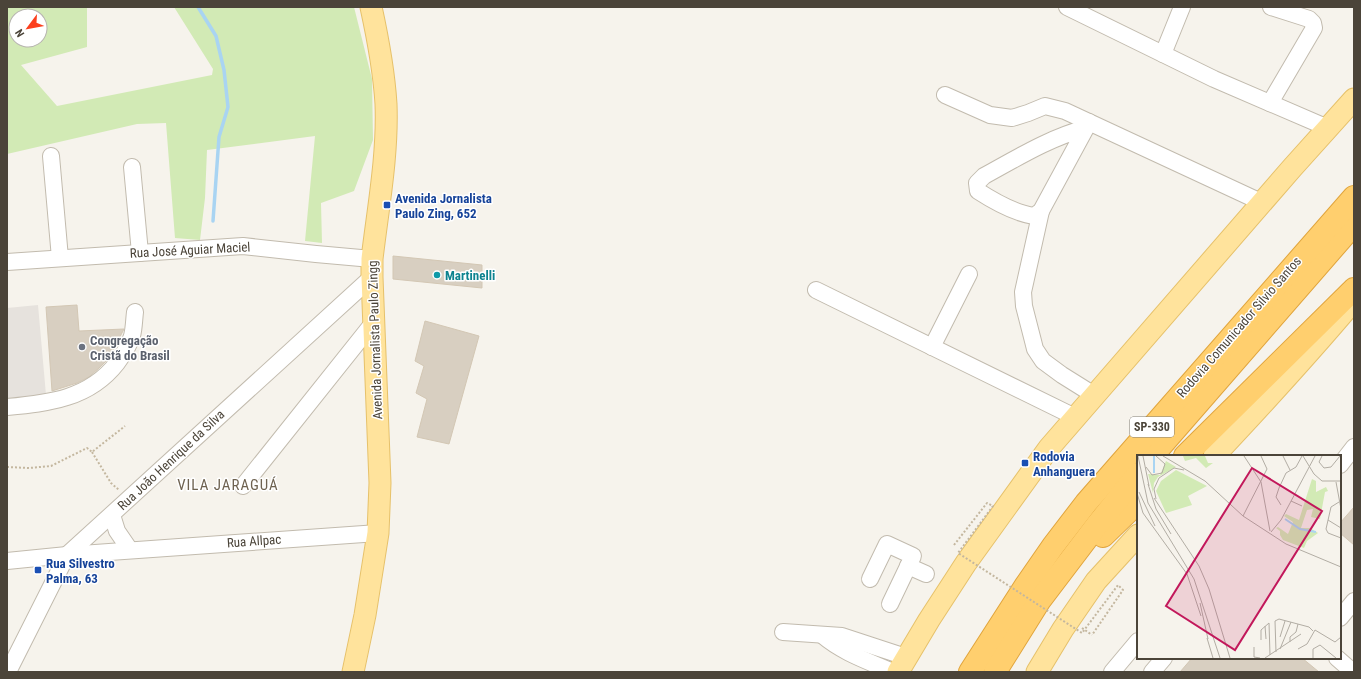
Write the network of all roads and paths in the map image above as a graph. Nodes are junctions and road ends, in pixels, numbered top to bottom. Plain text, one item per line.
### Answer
1 (371, 7) edge
2 (1068, 7) edge
3 (1182, 7) edge
4 (1271, 7) edge
5 (1163, 54) junction
6 (945, 95) dead end
7 (1354, 99) edge
8 (1270, 103) junction
9 (1087, 125) junction
10 (1328, 128) junction
11 (51, 156) dead end
12 (132, 167) dead end
13 (1354, 197) edge
14 (1263, 203) junction
15 (1041, 211) junction
16 (1354, 224) edge
17 (140, 253) junction
18 (60, 258) junction
19 (7, 262) edge
20 (372, 268) junction
21 (969, 274) dead end
22 (1354, 289) edge
23 (816, 290) dead end
24 (1354, 300) edge
25 (135, 312) dead end
26 (373, 323) junction
27 (932, 347) junction
28 (1094, 395) junction
29 (7, 407) edge
30 (1076, 417) junction
31 (124, 426) dead end
32 (1354, 446) edge
33 (92, 452) junction
34 (1153, 455) edge
35 (1186, 455) edge
36 (1215, 455) edge
37 (1341, 464) edge
38 (8, 467) edge
39 (1137, 475) edge
40 (243, 486) dead end
41 (129, 498) junction
42 (1137, 503) edge
43 (112, 515) junction
44 (378, 533) junction
45 (1137, 536) edge
46 (954, 546) dead end
47 (130, 550) junction
48 (67, 555) junction
49 (7, 560) edge
50 (908, 566) junction
51 (926, 574) dead end
52 (870, 579) dead end
53 (1040, 600) junction
54 (1354, 602) edge
55 (890, 604) dead end
56 (1341, 617) edge
57 (783, 632) dead end
58 (1092, 635) dead end
59 (1137, 642) edge
60 (1163, 659) edge
61 (1338, 659) edge
62 (899, 667) edge
63 (8, 672) edge
64 (353, 672) edge
65 (970, 672) edge
66 (995, 672) edge
67 (1037, 672) edge
68 (1112, 672) edge
69 (1152, 672) edge
70 (1353, 672) edge

1 - 20 main road, Avenida Jornalista Paulo Zingg
2 - 5 street
3 - 5 street
4 - 8 street
5 - 8 street
6 - 9 street
7 - 10 main road
8 - 10 street
9 - 14 street
9 - 15 street
9 - 15 street
10 - 14 main road
11 - 18 street
12 - 17 street
13 - 65 highway, Rodovia Comunicador Silvio Santos / SP-330
14 - 28 main road
15 - 28 street
16 - 34 highway, Rodovia Comunicador Silvio Santos / SP-330
17 - 18 street, Rua José Aguiar Maciel
17 - 20 street, Rua José Aguiar Maciel
18 - 19 street, Rua José Aguiar Maciel
20 - 26 main road, Avenida Jornalista Paulo Zingg
20 - 41 street, Rua João Henrique da Silva
21 - 27 street
22 - 35 highway
23 - 27 street
24 - 36 main road
25 - 29 street
26 - 40 street
26 - 44 main road, Avenida Jornalista Paulo Zingg
27 - 30 street
28 - 30 main road
30 - 62 main road
31 - 33 path
32 - 37 street
33 - 38 path
33 - 41 path
39 - 53 highway
41 - 43 street, Rua João Henrique da Silva
42 - 53 highway
43 - 47 street
43 - 48 street, Rua João Henrique da Silva
44 - 47 street, Rua Allpac
44 - 64 main road, Avenida Jornalista Paulo Zingg
45 - 67 main road
46 - 58 path, bridge
47 - 48 street, Rua Allpac
48 - 49 street, Rua Allpac
48 - 63 street, Rua João Henrique da Silva
50 - 51 street
50 - 52 street
50 - 55 street
53 - 66 highway
54 - 56 street
57 - 62 street
59 - 68 street
60 - 69 street
61 - 70 street

